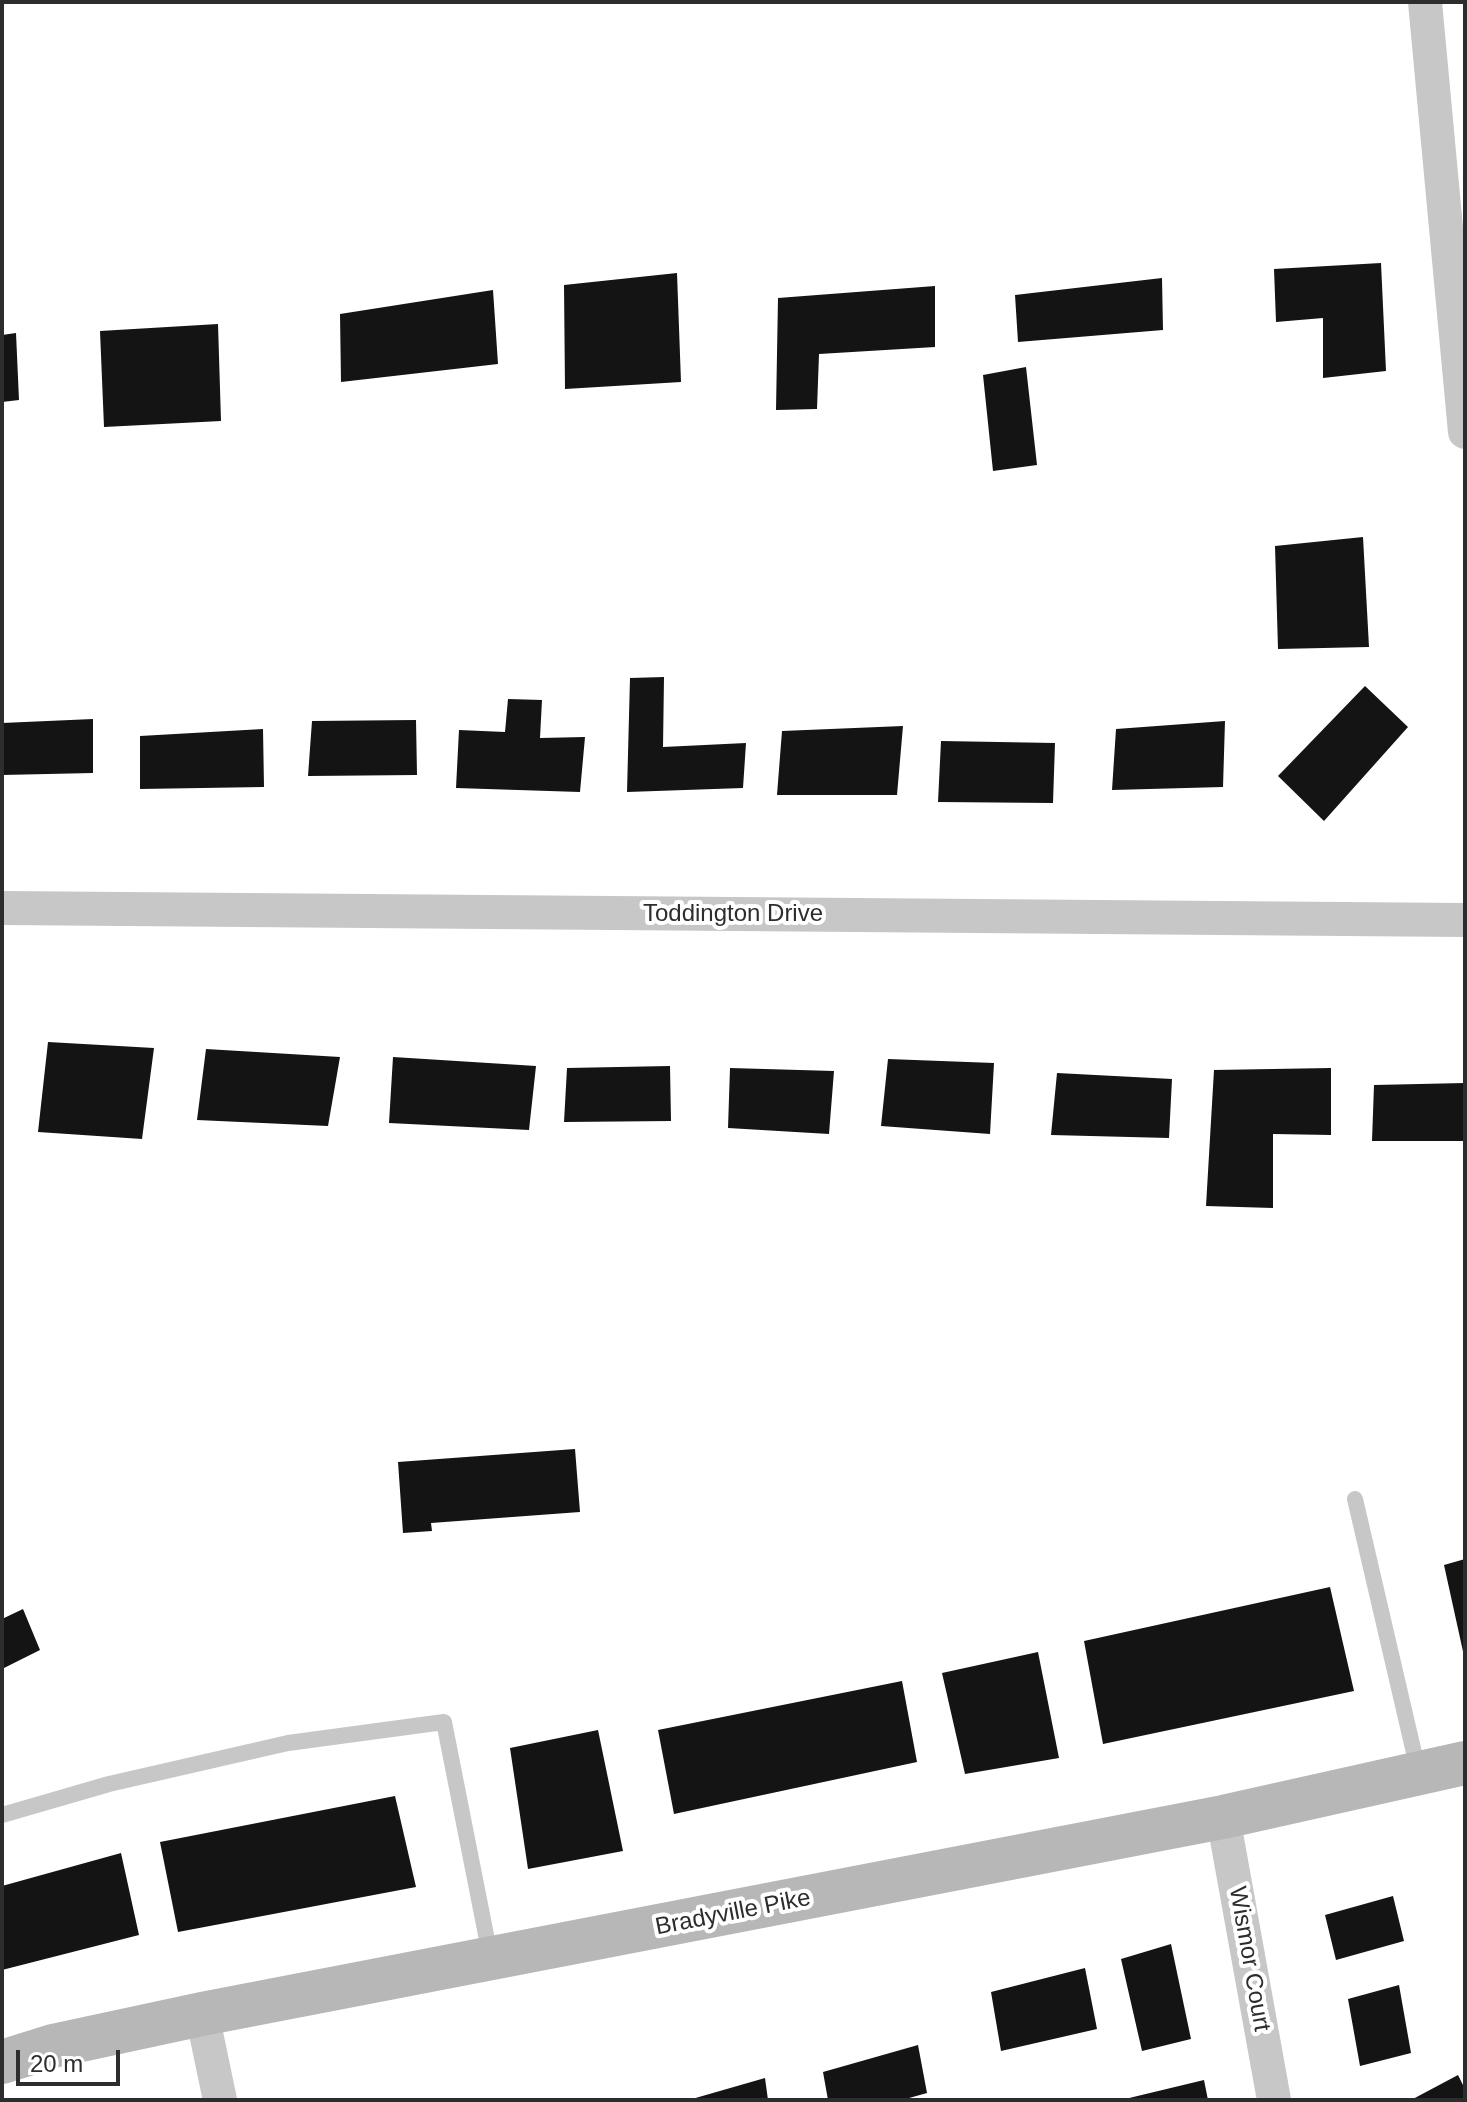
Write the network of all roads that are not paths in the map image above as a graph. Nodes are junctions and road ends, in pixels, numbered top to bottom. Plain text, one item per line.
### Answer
1 (1425, 2) edge
2 (1465, 432) edge
3 (2, 908) edge
4 (1465, 920) edge
5 (1355, 1499) dead end
6 (1465, 1763) edge
7 (1419, 1774) junction
8 (2, 1815) edge
9 (1223, 1817) junction
10 (491, 1959) junction
11 (202, 2014) junction
12 (2, 2062) edge
13 (220, 2100) edge
14 (1274, 2100) edge

1 - 2 street
3 - 4 street, Toddington Drive
5 - 7 lane
6 - 7 main road, Bradyville Pike
7 - 9 main road, Bradyville Pike
8 - 10 lane
9 - 10 main road, Bradyville Pike
9 - 14 street, Wismor Court
10 - 11 main road, Bradyville Pike
11 - 12 main road, Bradyville Pike
11 - 13 street

